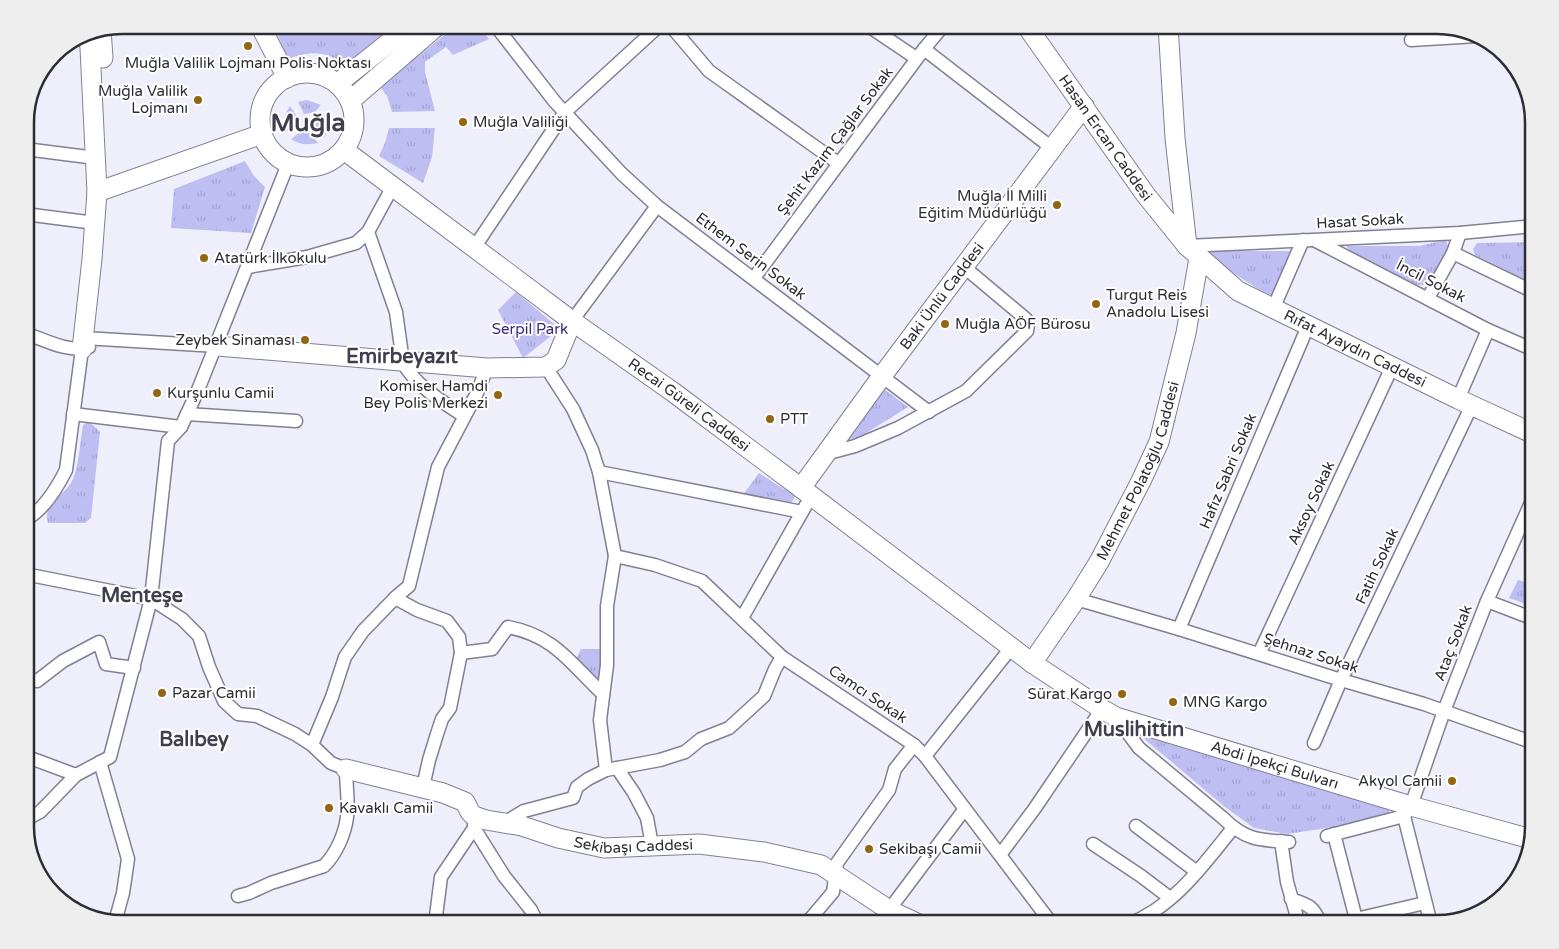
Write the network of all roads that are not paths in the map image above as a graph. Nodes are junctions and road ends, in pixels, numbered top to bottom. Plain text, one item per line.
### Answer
1 (265, 34) edge
2 (400, 34) edge
3 (428, 34) edge
4 (501, 34) edge
5 (650, 34) edge
6 (678, 34) edge
7 (884, 34) edge
8 (937, 34) edge
9 (1032, 34) edge
10 (1169, 34) edge
11 (101, 37) edge
12 (1460, 37) edge
13 (89, 40) edge
14 (1411, 40) dead end
15 (920, 54) junction
16 (287, 78) junction
17 (337, 84) junction
18 (350, 101) junction
19 (1084, 106) junction
20 (566, 112) junction
21 (262, 134) junction
22 (1052, 148) junction
23 (34, 150) edge
24 (344, 150) junction
25 (96, 158) junction
26 (838, 163) junction
27 (288, 164) junction
28 (392, 186) junction
29 (103, 190) junction
30 (657, 206) junction
31 (34, 215) edge
32 (95, 223) junction
33 (1525, 227) edge
34 (368, 232) junction
35 (1460, 233) junction
36 (1308, 240) junction
37 (474, 248) junction
38 (1193, 252) junction
39 (1453, 253) junction
40 (964, 267) junction
41 (248, 268) junction
42 (754, 278) junction
43 (1525, 288) edge
44 (1428, 298) junction
45 (1273, 309) junction
46 (572, 321) junction
47 (1308, 326) junction
48 (1488, 330) junction
49 (34, 336) edge
50 (89, 343) junction
51 (217, 346) junction
52 (1525, 346) edge
53 (403, 362) junction
54 (546, 367) junction
55 (1392, 367) junction
56 (487, 368) junction
57 (882, 376) junction
58 (1465, 402) junction
59 (929, 412) junction
60 (73, 414) junction
61 (187, 414) junction
62 (464, 416) junction
63 (296, 421) dead end
64 (181, 427) junction
65 (1525, 430) edge
66 (825, 454) junction
67 (599, 472) junction
68 (804, 499) junction
69 (34, 513) edge
70 (1525, 516) edge
71 (615, 556) junction
72 (34, 576) edge
73 (395, 598) junction
74 (151, 599) junction
75 (1076, 600) junction
76 (1487, 601) junction
77 (1525, 616) edge
78 (742, 618) junction
79 (1179, 629) junction
80 (1011, 648) junction
81 (462, 653) junction
82 (1259, 654) junction
83 (782, 656) junction
84 (1032, 663) junction
85 (134, 668) junction
86 (34, 680) edge
87 (1341, 680) junction
88 (603, 694) junction
89 (1444, 711) junction
90 (1109, 713) junction
91 (1525, 740) edge
92 (1314, 743) dead end
93 (312, 745) junction
94 (914, 745) junction
95 (925, 756) junction
96 (34, 759) edge
97 (100, 762) junction
98 (346, 769) junction
99 (612, 769) junction
100 (76, 774) junction
101 (423, 787) junction
102 (964, 810) junction
103 (1407, 811) junction
104 (34, 815) edge
105 (474, 822) junction
106 (504, 823) junction
107 (1136, 826) dead end
108 (1233, 828) junction
109 (1524, 837) edge
110 (1093, 844) dead end
111 (652, 845) junction
112 (1000, 855) junction
113 (1197, 872) junction
114 (837, 874) junction
115 (238, 896) dead end
116 (1170, 898) junction
117 (1291, 899) junction
118 (1425, 903) junction
119 (889, 910) junction
120 (117, 915) edge
121 (435, 915) edge
122 (534, 915) edge
123 (814, 915) edge
124 (899, 915) edge
125 (1045, 915) edge
126 (1146, 915) edge
127 (1296, 915) edge
128 (1317, 915) edge
129 (1354, 915) edge
130 (1379, 915) edge
131 (1428, 915) edge

1 - 16 street
2 - 17 street
3 - 18 street
4 - 20 street, Ethem Serin Sokak
5 - 20 street
6 - 26 street
7 - 15 street
8 - 15 street, Şehit Kazım Çağlar Sokak
9 - 19 street, Hasan Ercan Caddesi
10 - 38 street, Mehmet Polatoğlu Caddesi
11 - 29 street
12 - 14 street
13 - 25 street
15 - 22 street
15 - 26 street, Şehit Kazım Çağlar Sokak
16 - 17 street
16 - 21 street
17 - 18 street
18 - 24 street
19 - 22 street, Baki Ünlü Caddesi
19 - 38 street, Hasan Ercan Caddesi
20 - 30 street, Ethem Serin Sokak
20 - 37 street
21 - 27 street
21 - 29 street
22 - 40 street, Baki Ünlü Caddesi
23 - 25 street
24 - 27 street
24 - 28 street, Recai Güreli Caddesi
25 - 29 street
26 - 42 street, Şehit Kazım Çağlar Sokak
27 - 41 street
28 - 34 street
28 - 37 street, Recai Güreli Caddesi
29 - 32 street
29 - 50 street
30 - 42 street, Ethem Serin Sokak
30 - 46 street
31 - 32 street
32 - 50 street
33 - 35 street, Hasat Sokak
34 - 41 street
34 - 53 street
35 - 36 street, Hasat Sokak
35 - 39 street
36 - 38 street, Hasat Sokak
36 - 44 street, İncil Sokak
36 - 45 street
37 - 46 street, Recai Güreli Caddesi
38 - 45 street, Rıfat Ayaydın Caddesi
38 - 75 street, Mehmet Polatoğlu Caddesi
39 - 43 street
39 - 44 street
40 - 57 street, Baki Ünlü Caddesi
40 - 59 street
41 - 51 street
42 - 57 street, Ethem Serin Sokak
44 - 48 street, İncil Sokak
45 - 47 street, Rıfat Ayaydın Caddesi
46 - 54 street
46 - 68 street, Recai Güreli Caddesi
47 - 55 street, Rıfat Ayaydın Caddesi
47 - 79 street, Hafız Sabri Sokak
48 - 52 street, İncil Sokak
48 - 58 street, Fatih Sokak
49 - 50 street
50 - 51 street
50 - 60 street
51 - 53 street
51 - 61 street
53 - 56 street
53 - 62 street
54 - 56 street
54 - 67 street
55 - 58 street, Rıfat Ayaydın Caddesi
55 - 82 street, Aksoy Sokak
56 - 62 street
57 - 59 street, Ethem Serin Sokak
57 - 66 street, Baki Ünlü Caddesi
58 - 65 street, Rıfat Ayaydın Caddesi
58 - 87 street, Fatih Sokak
59 - 66 street
60 - 64 street
60 - 69 street
61 - 63 street
61 - 64 street
62 - 73 street
64 - 74 street
66 - 68 street, Baki Ünlü Caddesi
67 - 68 street
67 - 71 street
68 - 78 street
68 - 80 street, Recai Güreli Caddesi
70 - 76 street, Ataç Sokak
71 - 78 street, Camcı Sokak
71 - 88 street
72 - 74 street
73 - 81 street
73 - 93 street
74 - 85 street
74 - 93 street
75 - 79 street, Şehnaz Sokak
75 - 84 street, Mehmet Polatoğlu Caddesi
76 - 77 street
76 - 89 street, Ataç Sokak
78 - 83 street, Camcı Sokak
79 - 82 street, Şehnaz Sokak
80 - 84 street, Recai Güreli Caddesi
80 - 95 street
81 - 88 street
81 - 101 street
82 - 87 street, Şehnaz Sokak
83 - 94 street, Camcı Sokak
83 - 99 street
84 - 90 street, Abdi İpekçi Bulvarı
85 - 86 street
85 - 97 street
87 - 89 street, Şehnaz Sokak
87 - 92 street, Fatih Sokak
88 - 99 street
89 - 91 street, Şehnaz Sokak
89 - 103 street, Ataç Sokak
90 - 103 street, Abdi İpekçi Bulvarı
90 - 108 street
90 - 112 street
93 - 98 street
94 - 95 street, Camcı Sokak
94 - 114 street
95 - 102 street, Camcı Sokak
96 - 100 street
97 - 100 street
97 - 120 street
98 - 101 street
98 - 115 street
99 - 106 street
99 - 111 street
100 - 104 street
101 - 105 street
102 - 112 street, Camcı Sokak
102 - 119 street
103 - 109 street, Abdi İpekçi Bulvarı
103 - 118 street
103 - 129 street
105 - 106 street, Sekibaşı Caddesi
105 - 121 street
105 - 122 street
106 - 111 street, Sekibaşı Caddesi
107 - 113 street
108 - 113 street
108 - 117 street
110 - 116 street
111 - 114 street, Sekibaşı Caddesi
112 - 125 street, Camcı Sokak
113 - 116 street
114 - 119 street, Sekibaşı Caddesi
114 - 123 street
116 - 126 street
117 - 127 street
117 - 128 street
118 - 130 street
118 - 131 street
119 - 124 street, Sekibaşı Caddesi

